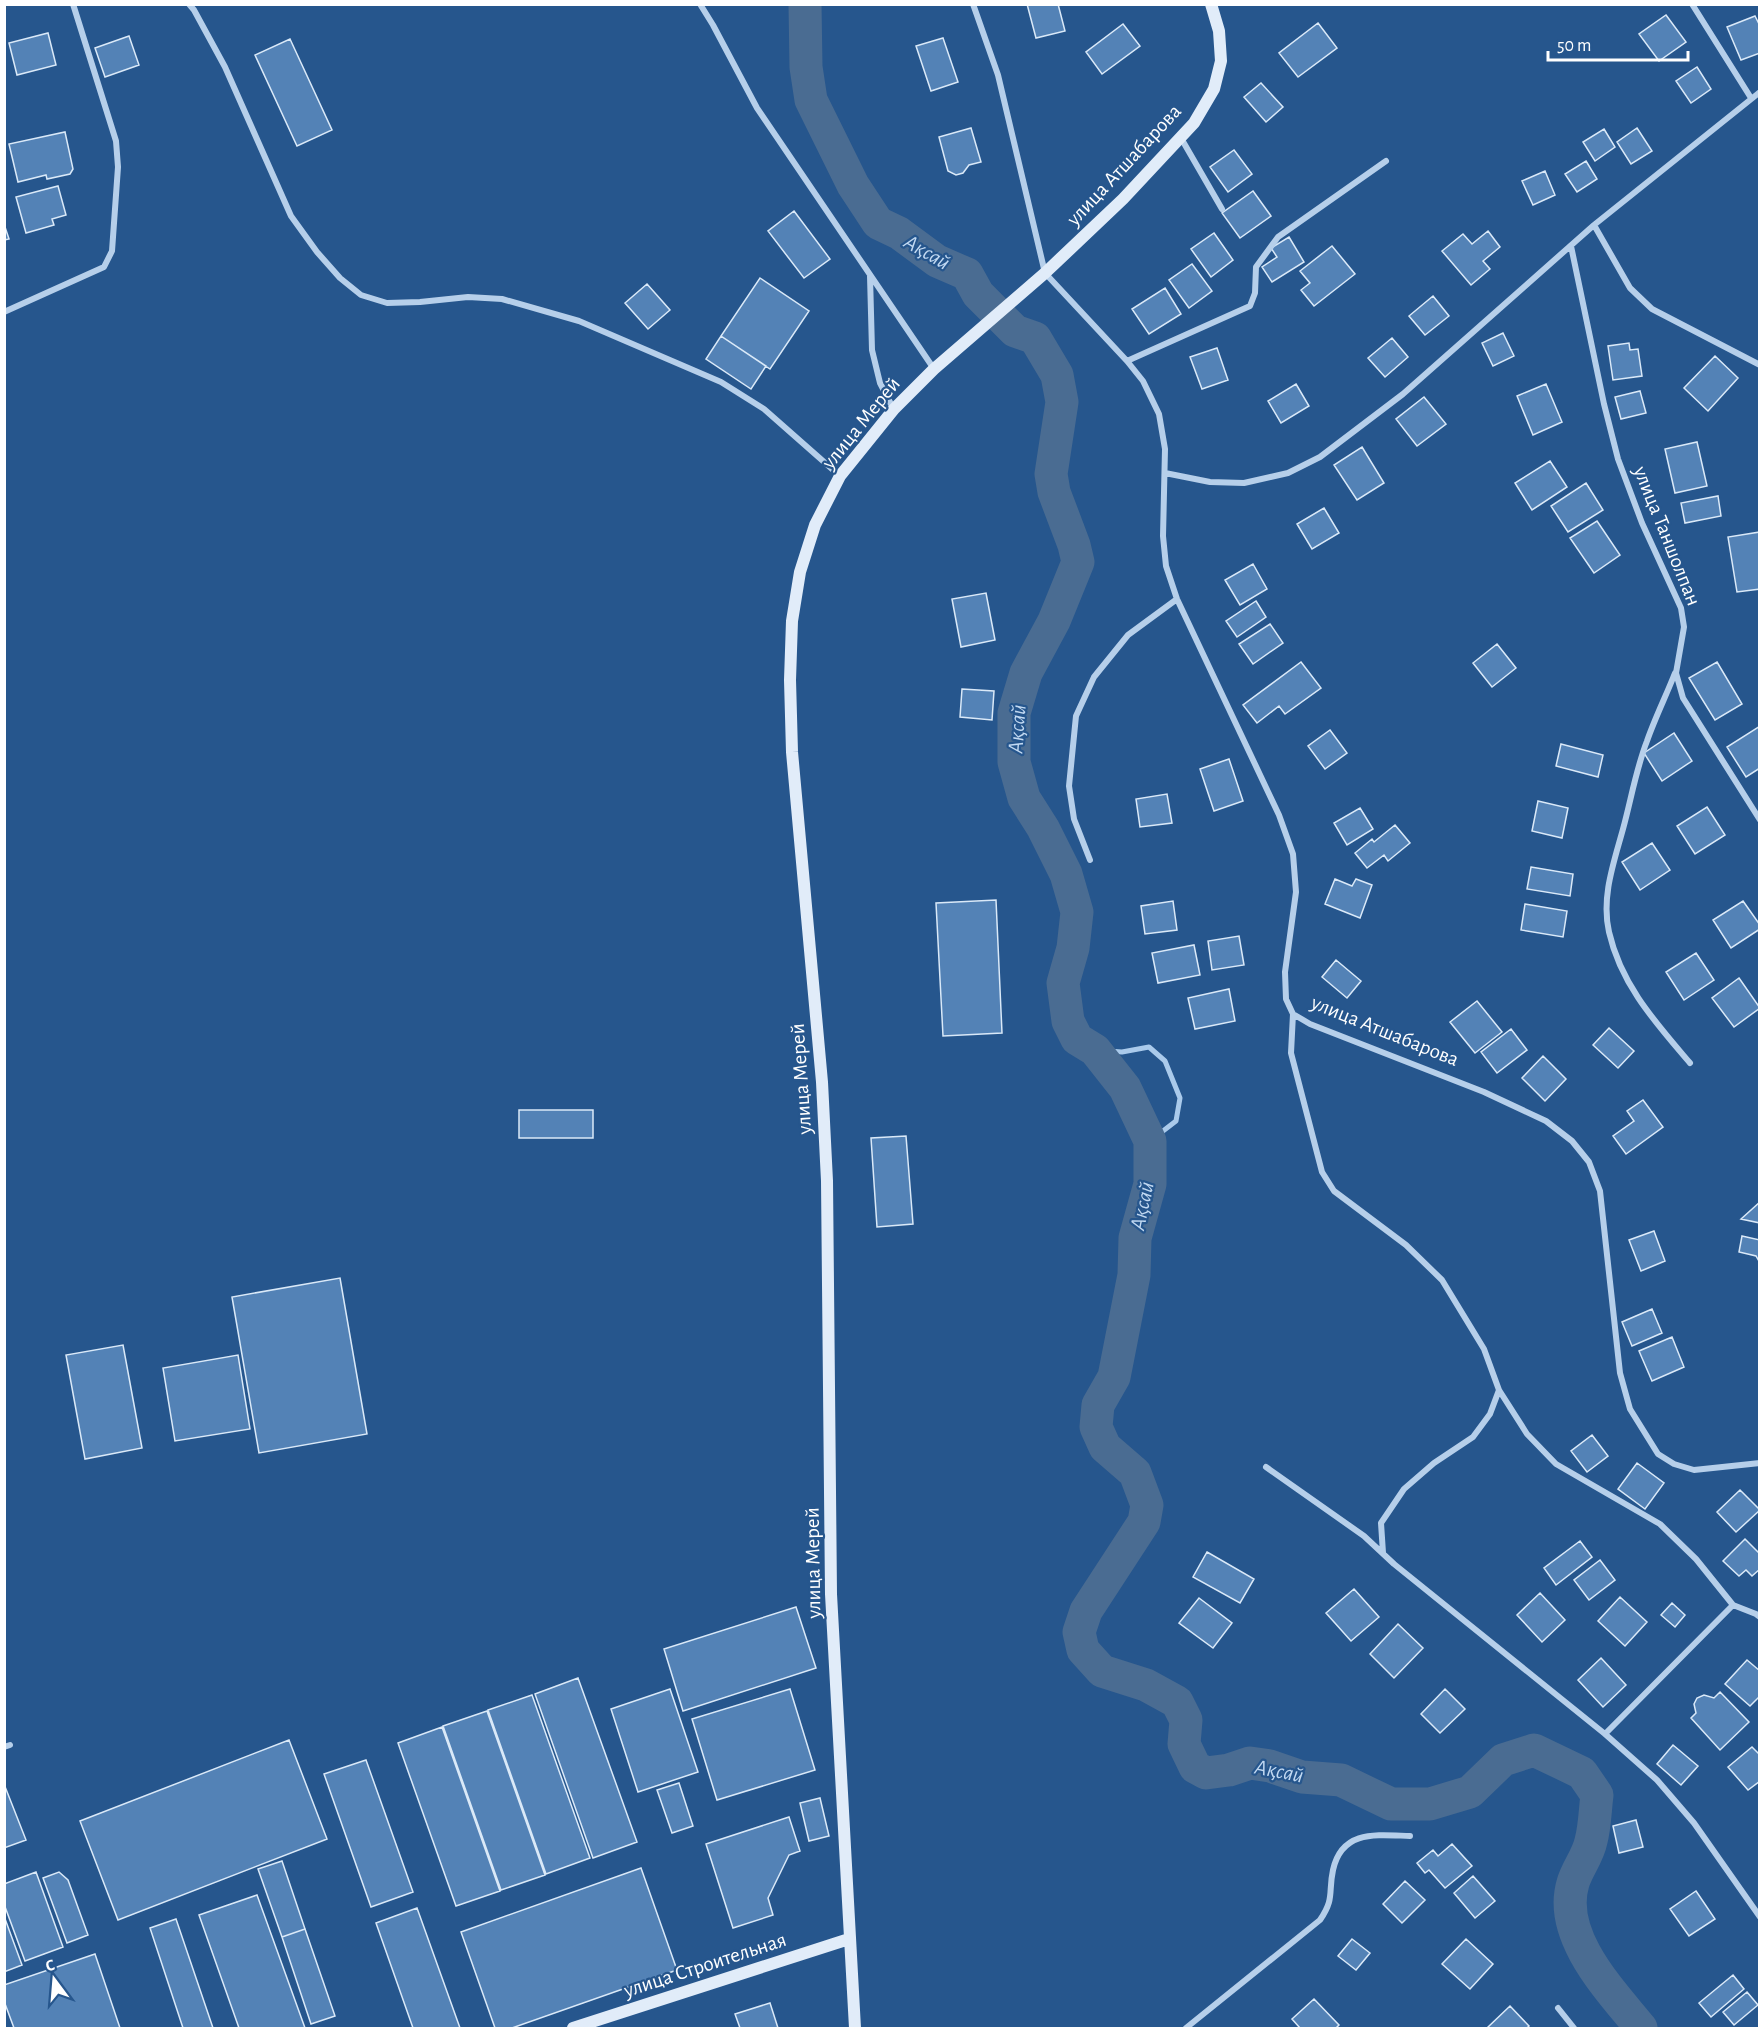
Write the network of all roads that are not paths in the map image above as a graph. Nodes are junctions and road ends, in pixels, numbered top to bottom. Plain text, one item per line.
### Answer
1 (73, 4) edge
2 (189, 4) edge
3 (700, 4) edge
4 (973, 4) edge
5 (1211, 4) edge
6 (1692, 4) edge
7 (1760, 92) edge
8 (1751, 98) junction
9 (1181, 137) junction
10 (1386, 161) dead end
11 (1222, 209) dead end
12 (1594, 225) junction
13 (1571, 246) junction
14 (1045, 273) junction
15 (870, 275) junction
16 (1016, 298) joint
17 (4, 312) edge
18 (1127, 361) junction
19 (1760, 365) edge
20 (934, 369) junction
21 (894, 409) junction
22 (1165, 473) junction
23 (840, 476) junction
24 (1177, 599) junction
25 (1676, 673) junction
26 (1760, 820) edge
27 (1090, 860) dead end
28 (1293, 1014) junction
29 (1690, 1063) dead end
30 (1500, 1390) junction
31 (1760, 1463) edge
32 (1266, 1467) dead end
33 (1383, 1554) junction
34 (1733, 1605) junction
35 (1760, 1617) edge
36 (1605, 1734) junction
37 (1410, 1836) dead end
38 (1760, 1917) edge
39 (849, 1939) junction
40 (1558, 2008) dead end
41 (573, 2028) edge
42 (855, 2028) edge
43 (1186, 2028) edge
44 (1574, 2028) edge

1 - 17 street
2 - 23 street
3 - 15 street
4 - 14 street
5 - 9 main road, улица Атшабарова
6 - 8 street
7 - 8 street
8 - 12 street
9 - 11 street
9 - 14 main road, улица Атшабарова
10 - 18 street
12 - 13 street
12 - 19 street
13 - 22 street
13 - 25 street, улица Таншолпан
14 - 16 main road, улица Атшабарова
14 - 18 street, улица Атшабарова
15 - 20 street
15 - 21 street
16 - 20 main road, улица Мерей
18 - 22 street, улица Атшабарова
20 - 21 main road, улица Мерей
21 - 23 main road, улица Мерей
22 - 24 street, улица Атшабарова
23 - 39 main road, улица Мерей
24 - 27 street
24 - 28 street, улица Атшабарова
25 - 26 street, улица Таншолпан
25 - 29 street
28 - 30 street
28 - 31 street, улица Атшабарова
30 - 33 street
30 - 34 street
32 - 33 street
33 - 36 street
34 - 35 street
34 - 36 street
36 - 38 street
37 - 43 street
39 - 41 main road, улица Строительная
39 - 42 main road, улица Мерей
40 - 44 street

